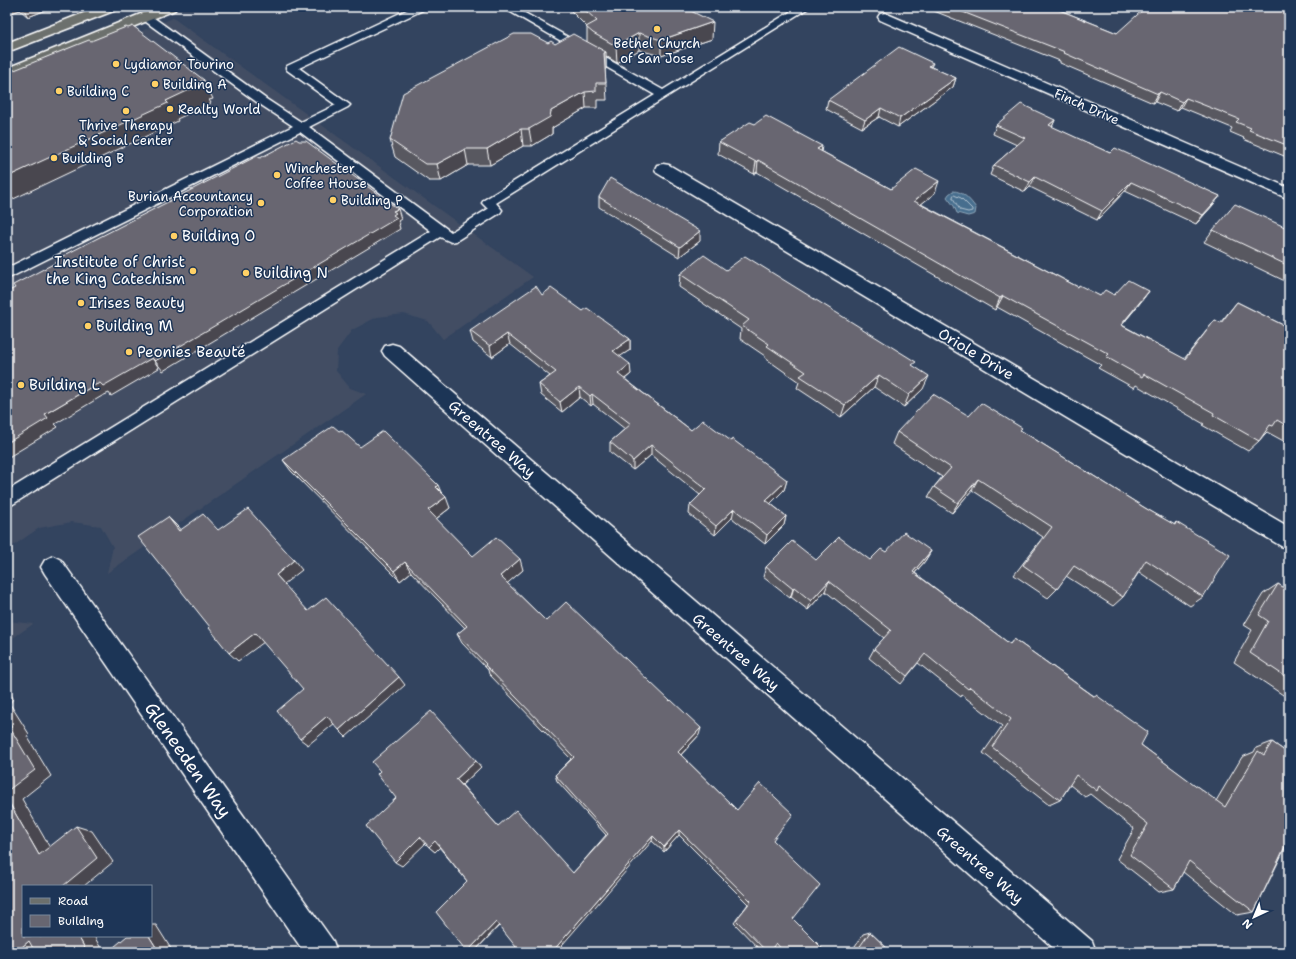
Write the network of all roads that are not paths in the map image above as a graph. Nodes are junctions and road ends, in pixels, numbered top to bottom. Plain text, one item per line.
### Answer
1 (111, 7) edge
2 (170, 7) edge
3 (421, 7) edge
4 (507, 7) edge
5 (805, 7) edge
6 (146, 17) junction
7 (885, 17) dead end
8 (7, 48) edge
9 (7, 73) edge
10 (663, 95) junction
11 (300, 126) junction
12 (663, 169) dead end
13 (1289, 194) edge
14 (440, 231) junction
15 (7, 274) edge
16 (392, 351) dead end
17 (7, 499) edge
18 (1289, 539) edge
19 (53, 567) dead end
20 (322, 952) edge
21 (1080, 952) edge

1 - 8 main road
2 - 6 main road
3 - 11 lane
4 - 10 lane
5 - 10 lane
6 - 9 main road
6 - 11 lane
7 - 13 street, Finch Drive
10 - 14 lane
11 - 14 lane
11 - 15 lane
12 - 18 street, Oriole Drive
14 - 17 lane
16 - 21 street, Greentree Way
19 - 20 street, Gleneeden Way

